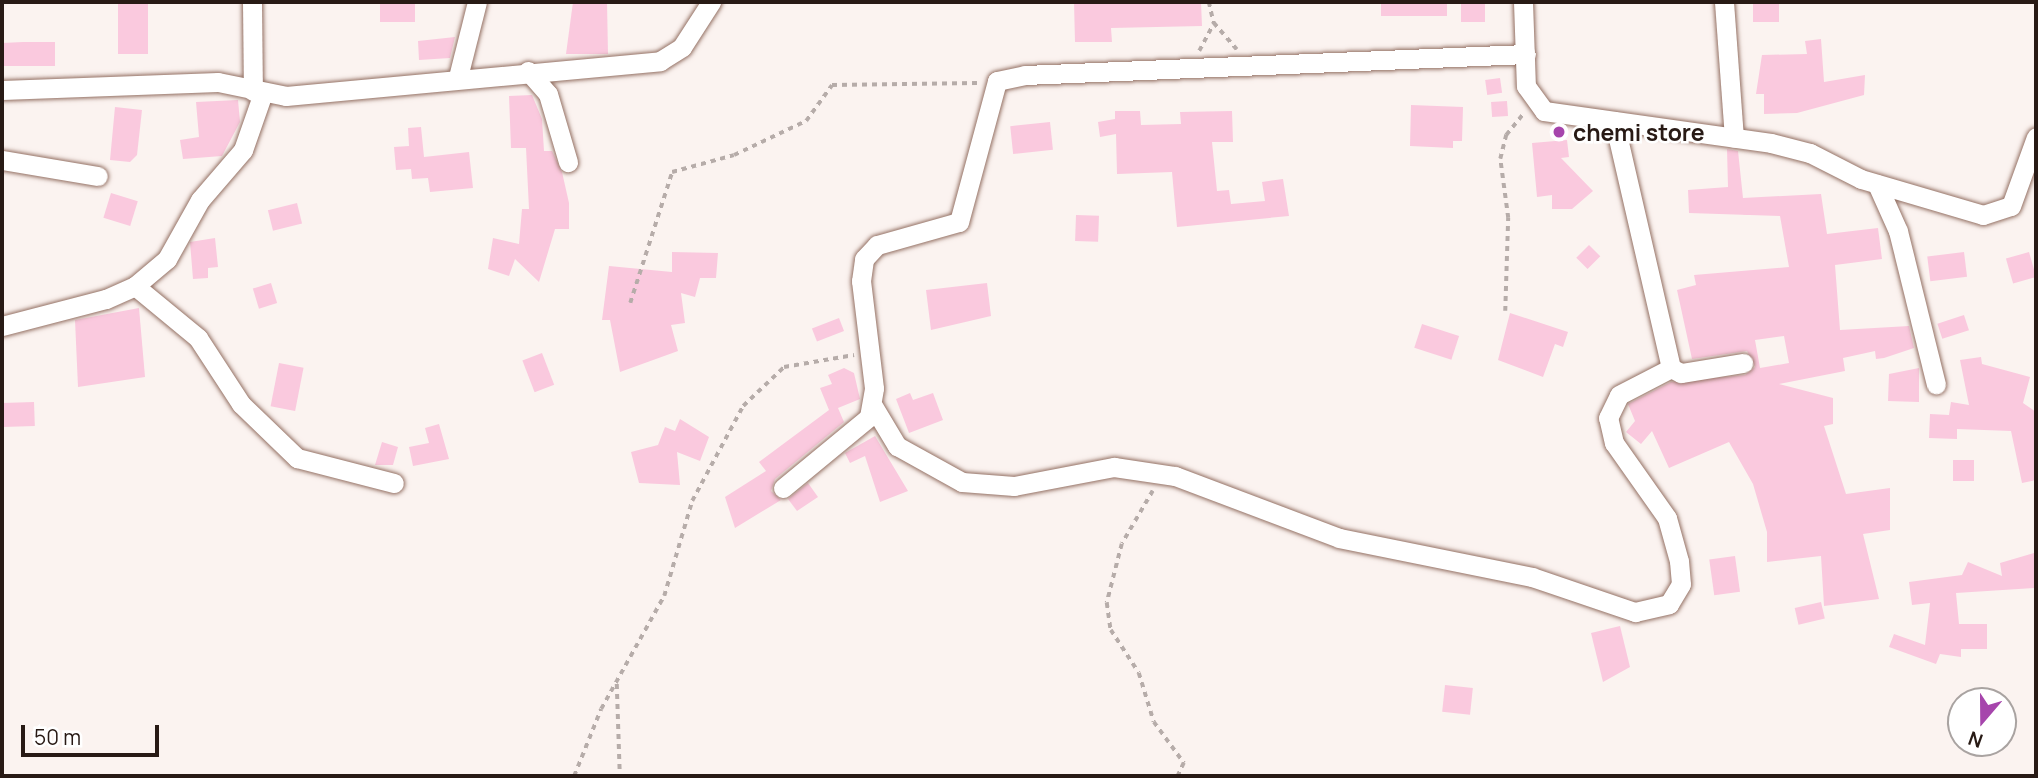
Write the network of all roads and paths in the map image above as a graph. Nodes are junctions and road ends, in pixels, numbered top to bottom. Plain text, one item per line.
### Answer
1 (252, 2) edge
2 (477, 2) edge
3 (711, 2) edge
4 (1209, 2) edge
5 (1523, 2) edge
6 (1724, 2) edge
7 (1214, 23) junction
8 (1526, 54) junction
9 (1253, 65) junction
10 (1190, 68) junction
11 (528, 71) junction
12 (458, 77) junction
13 (992, 88) junction
14 (2, 90) edge
15 (258, 92) junction
16 (1535, 106) junction
17 (1614, 121) junction
18 (2036, 137) edge
19 (1734, 138) junction
20 (2, 160) edge
21 (568, 162) dead end
22 (98, 176) dead end
23 (1877, 184) junction
24 (135, 286) junction
25 (631, 303) dead end
26 (1505, 311) dead end
27 (2, 326) edge
28 (869, 352) junction
29 (1743, 363) dead end
30 (1671, 368) junction
31 (1936, 384) dead end
32 (873, 406) junction
33 (1163, 474) junction
34 (394, 483) dead end
35 (783, 488) dead end
36 (616, 682) junction
37 (574, 776) edge
38 (620, 776) edge
39 (1178, 776) edge

1 - 15 street
2 - 12 street
3 - 11 street
4 - 7 path
5 - 8 street
6 - 19 street
7 - 9 path
7 - 10 path
8 - 9 street
8 - 16 street
9 - 10 street
10 - 13 street
11 - 12 street
11 - 21 street
12 - 15 street
13 - 25 path
13 - 28 street
14 - 15 street
15 - 24 street
16 - 17 street
16 - 26 path
17 - 19 street
17 - 30 street
18 - 23 street
19 - 23 street
20 - 22 street
23 - 31 street
24 - 27 street
24 - 34 street
28 - 32 street
28 - 36 path
29 - 30 street
30 - 33 street
32 - 33 street
32 - 35 street
33 - 39 path
36 - 37 path
36 - 38 path

